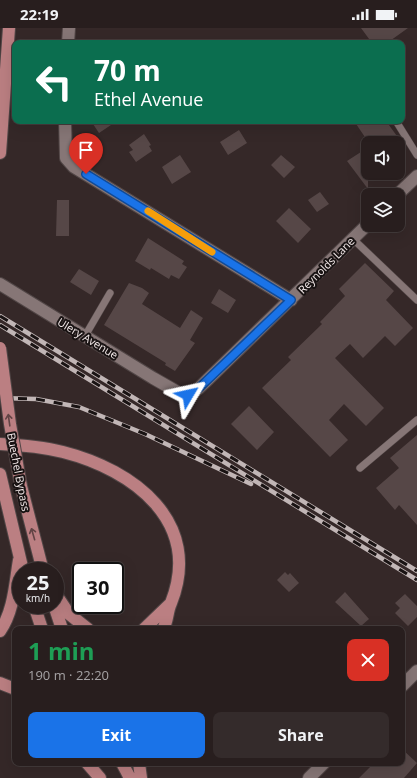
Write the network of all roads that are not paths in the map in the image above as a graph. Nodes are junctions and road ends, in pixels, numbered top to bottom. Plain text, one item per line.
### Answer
1 (9, 28) edge
2 (69, 28) edge
3 (68, 40) edge
4 (65, 124) edge
5 (398, 124) edge
6 (0, 154) edge
7 (417, 155) edge
8 (417, 176) edge
9 (404, 188) edge
10 (361, 231) edge
11 (353, 239) junction
12 (0, 284) edge
13 (110, 293) dead end
14 (291, 300) junction
15 (417, 300) edge
16 (85, 336) junction
17 (0, 348) edge
18 (176, 391) joint
19 (417, 420) edge
20 (0, 444) edge
21 (360, 468) dead end
22 (0, 474) edge
23 (19, 557) junction
24 (20, 562) edge
25 (41, 562) edge
26 (170, 604) junction
27 (64, 606) edge
28 (37, 614) edge
29 (57, 614) edge
30 (41, 626) edge
31 (61, 626) edge
32 (84, 626) edge
33 (147, 626) edge
34 (164, 626) edge
35 (0, 631) edge
36 (417, 671) edge
37 (0, 683) edge
38 (405, 683) edge
39 (12, 688) edge
40 (90, 766) edge
41 (95, 766) edge
42 (124, 766) edge
43 (139, 766) edge
44 (321, 766) edge
45 (100, 778) edge
46 (130, 778) edge
47 (141, 778) edge
48 (309, 778) edge

1 - 6 main road
2 - 3 street
4 - 14 street
5 - 7 lane
8 - 9 street
10 - 11 street, Reynolds Lane
11 - 14 street, Reynolds Lane
11 - 15 lane
12 - 16 street, Ulery Avenue
13 - 16 lane
14 - 18 street, Reynolds Lane
16 - 18 street, Ulery Avenue
25 -> 17 main road, Buechel Bypass, bridge
19 - 21 lane
20 - 26 main road
22 - 23 main road, Buechel Bypass
23 - 24 main road, Buechel Bypass
23 - 35 main road
26 - 33 main road
26 - 34 main road
27 - 32 main road
28 - 30 main road
29 - 31 main road
36 - 38 street
37 - 39 main road
40 - 45 main road
41 - 45 main road
42 - 46 main road
43 - 47 main road
44 - 48 street

